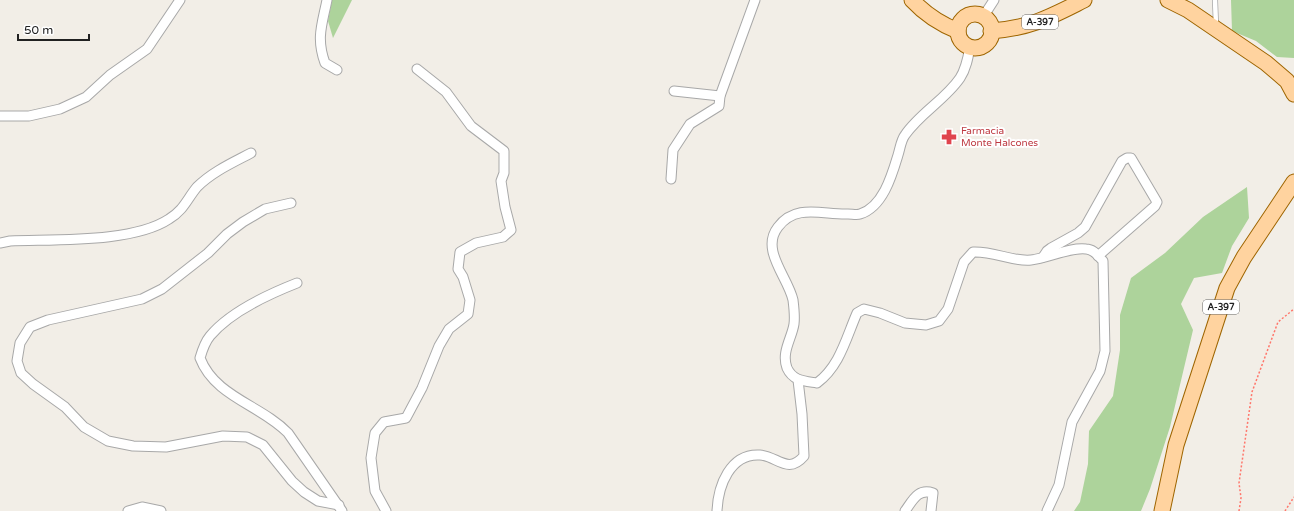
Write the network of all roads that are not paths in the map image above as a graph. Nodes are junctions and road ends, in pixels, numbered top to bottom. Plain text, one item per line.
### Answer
1 (180, 0) edge
2 (327, 0) edge
3 (755, 0) edge
4 (912, 0) edge
5 (994, 0) edge
6 (1084, 0) edge
7 (1168, 0) edge
8 (1215, 0) edge
9 (983, 17) junction
10 (1216, 29) junction
11 (958, 31) junction
12 (991, 31) junction
13 (970, 47) junction
14 (337, 70) dead end
15 (416, 70) dead end
16 (674, 91) dead end
17 (1294, 94) edge
18 (720, 96) junction
19 (0, 116) edge
20 (251, 153) dead end
21 (671, 179) dead end
22 (1294, 182) edge
23 (291, 203) dead end
24 (0, 243) edge
25 (1098, 256) junction
26 (1044, 257) junction
27 (297, 283) dead end
28 (798, 380) junction
29 (1176, 445) junction
30 (340, 508) edge
31 (128, 511) edge
32 (161, 511) edge
33 (386, 511) edge
34 (717, 511) edge
35 (906, 511) edge
36 (931, 511) edge
37 (1047, 511) edge
38 (1152, 511) edge
39 (1162, 511) edge

1 - 19 street
2 - 14 street
3 - 18 street
4 - 11 main road
5 - 9 street
6 - 12 main road, A-397
7 - 10 main road
8 - 10 lane
9 - 11 main road
9 - 12 main road
10 - 17 main road
11 - 13 main road
12 - 13 main road
13 - 28 street
15 - 33 street
16 - 18 street
18 - 21 street
20 - 24 street
22 - 29 main road, A-397
23 - 30 street
25 - 26 street
25 - 26 street
25 - 37 street
26 - 28 street
27 - 30 street
28 - 34 street
29 - 38 main road, A-397
29 - 39 main road, A-397
31 - 32 street
35 - 36 street

